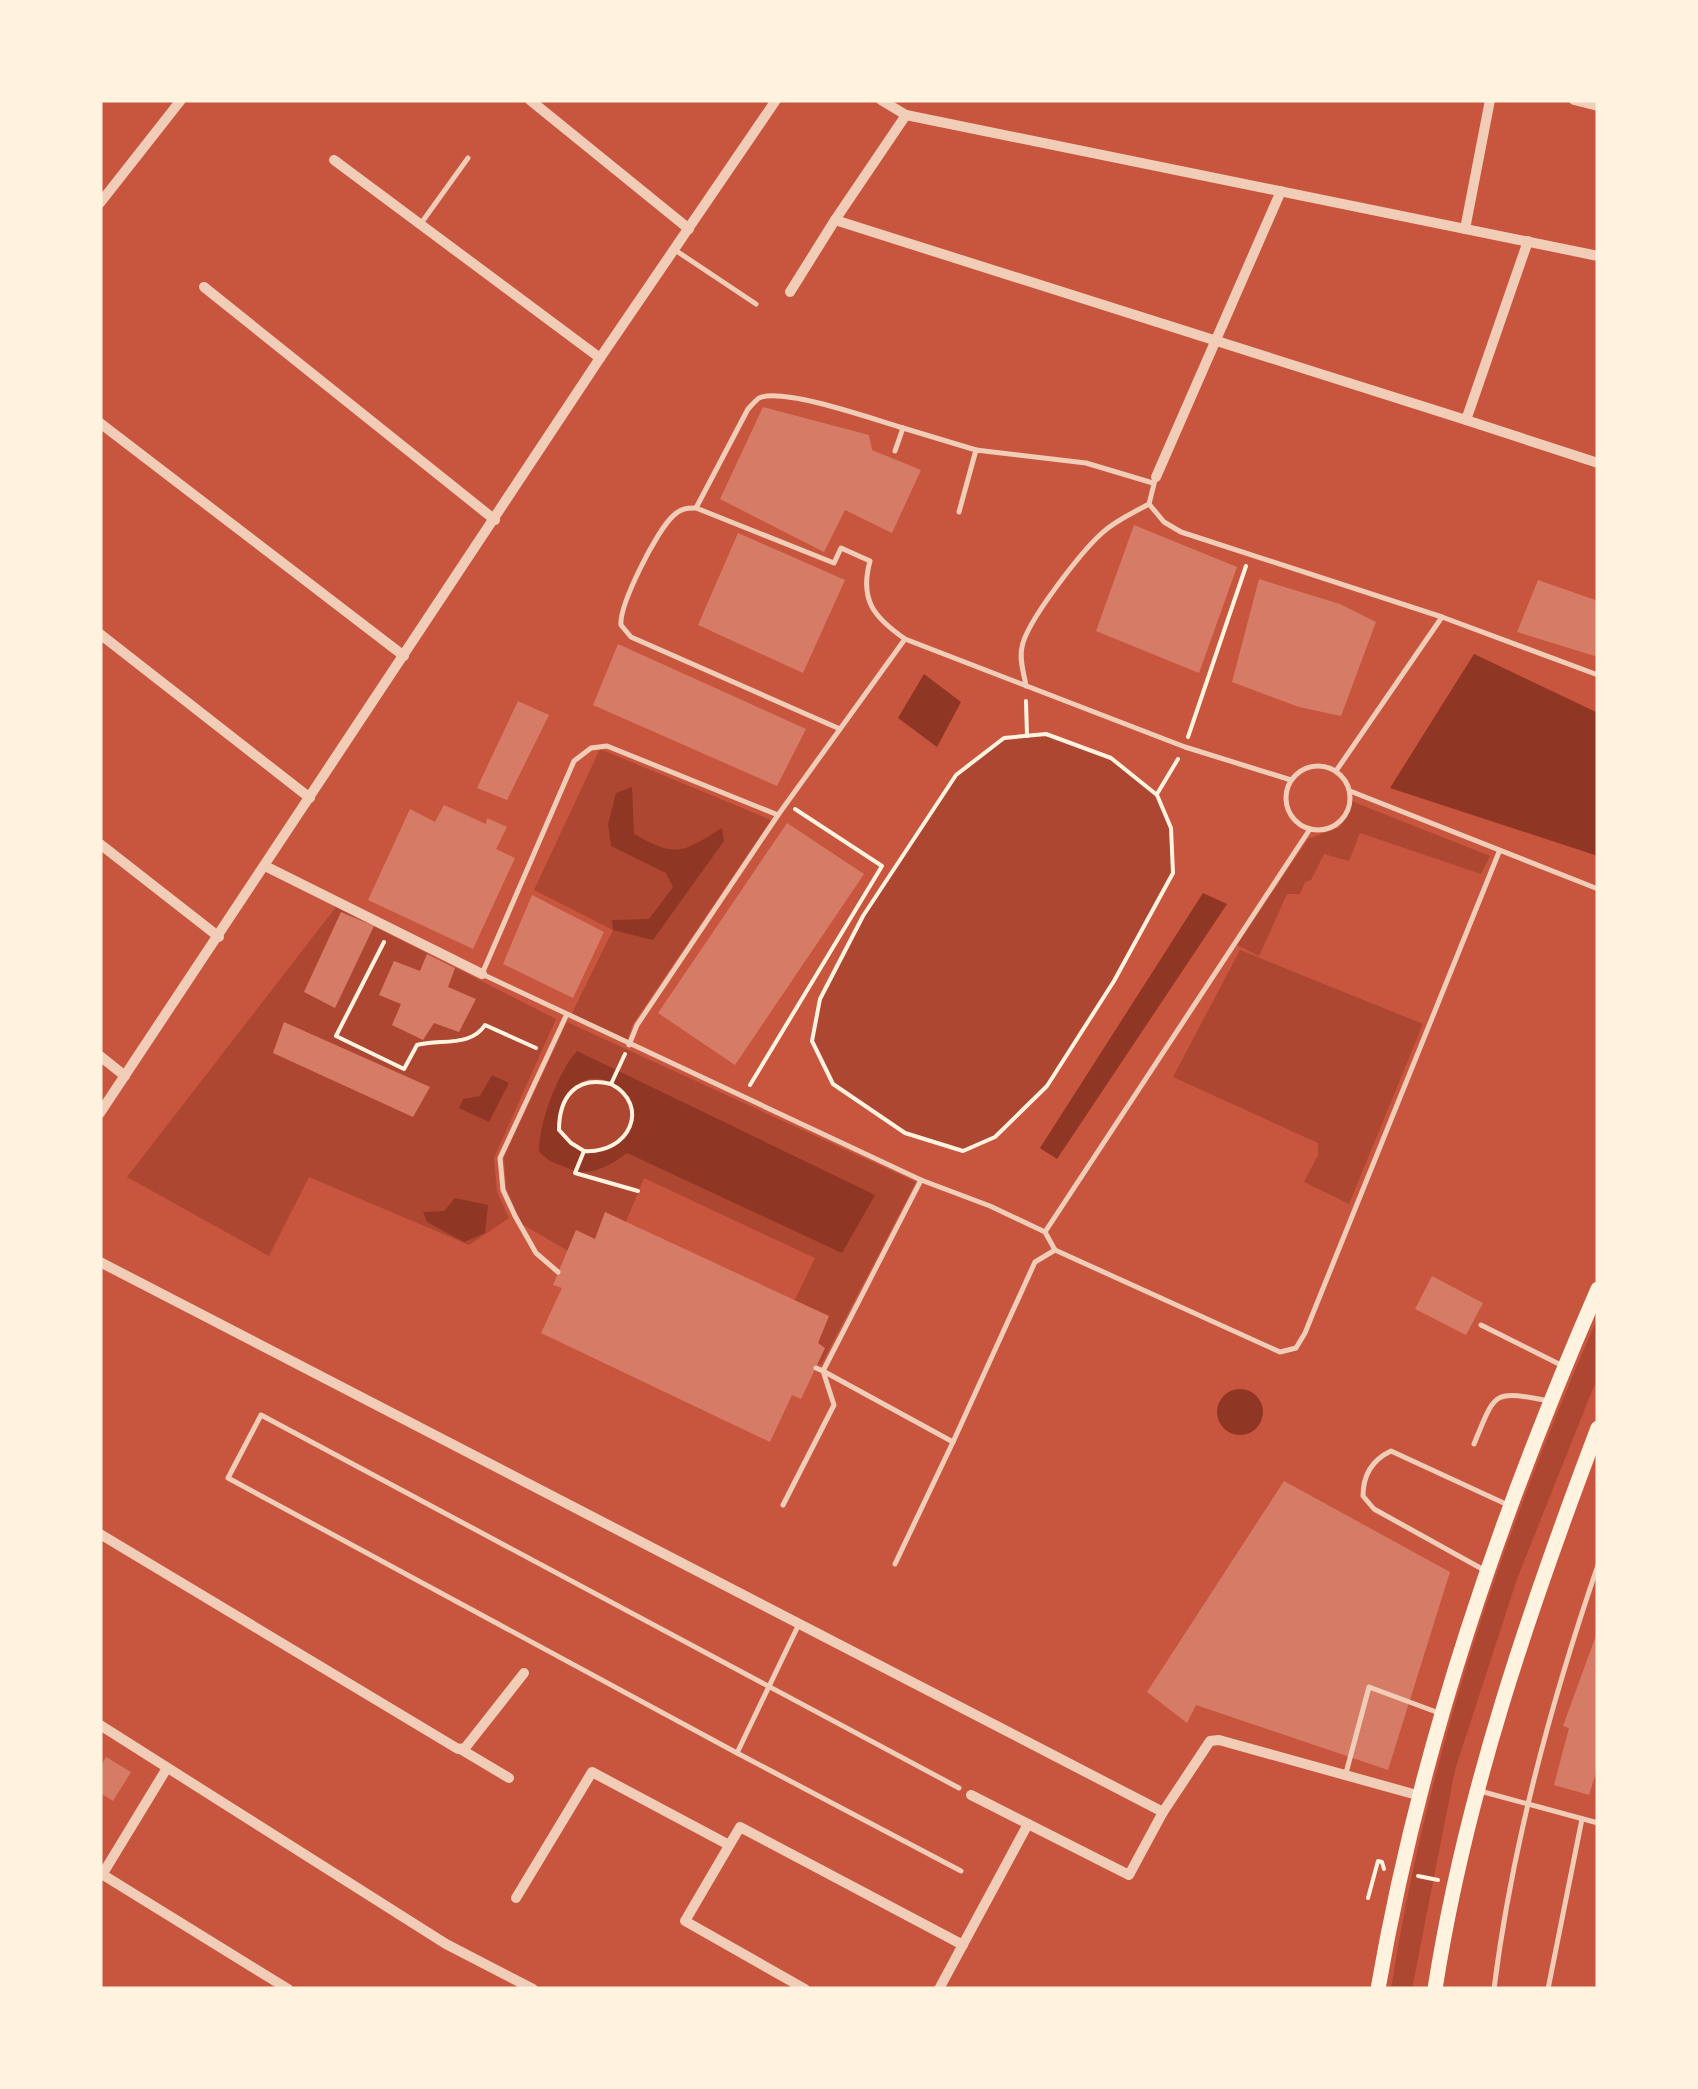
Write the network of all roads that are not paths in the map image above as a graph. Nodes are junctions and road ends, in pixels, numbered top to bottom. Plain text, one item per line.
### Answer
1 (181, 100) edge
2 (530, 100) edge
3 (776, 100) edge
4 (882, 100) edge
5 (1490, 100) edge
6 (1574, 100) edge
7 (1598, 106) edge
8 (906, 115) junction
9 (468, 158) dead end
10 (334, 160) dead end
11 (1282, 191) junction
12 (100, 203) edge
13 (834, 220) junction
14 (420, 224) junction
15 (689, 229) junction
16 (1464, 229) junction
17 (1528, 241) junction
18 (675, 250) junction
19 (1598, 256) edge
20 (204, 287) dead end
21 (790, 292) dead end
22 (756, 304) dead end
23 (1216, 342) junction
24 (600, 358) junction
25 (1466, 420) junction
26 (100, 423) edge
27 (903, 428) junction
28 (976, 450) junction
29 (895, 451) dead end
30 (1598, 463) edge
31 (1155, 480) junction
32 (1149, 504) junction
33 (696, 508) junction
34 (960, 512) dead end
35 (495, 520) junction
36 (1442, 617) junction
37 (100, 634) edge
38 (906, 639) junction
39 (404, 656) junction
40 (1598, 674) edge
41 (1026, 686) junction
42 (840, 730) junction
43 (1336, 771) junction
44 (1292, 780) junction
45 (1350, 791) junction
46 (310, 798) junction
47 (778, 815) junction
48 (1310, 828) junction
49 (100, 844) edge
50 (1499, 852) junction
51 (265, 866) junction
52 (1598, 889) edge
53 (219, 937) junction
54 (482, 974) junction
55 (566, 1016) junction
56 (629, 1046) junction
57 (100, 1056) edge
58 (125, 1076) junction
59 (100, 1113) edge
60 (920, 1180) junction
61 (1046, 1232) junction
62 (1055, 1250) junction
63 (100, 1262) edge
64 (558, 1272) dead end
65 (1598, 1288) edge
66 (1481, 1325) dead end
67 (1564, 1367) junction
68 (816, 1368) dead end
69 (824, 1371) junction
70 (1549, 1401) junction
71 (1598, 1428) edge
72 (953, 1442) junction
73 (1474, 1444) dead end
74 (783, 1505) dead end
75 (1508, 1505) junction
76 (100, 1534) edge
77 (895, 1564) dead end
78 (1598, 1565) edge
79 (1487, 1571) junction
80 (799, 1624) junction
81 (524, 1673) dead end
82 (768, 1687) junction
83 (1442, 1714) junction
84 (100, 1726) edge
85 (462, 1750) junction
86 (737, 1753) junction
87 (167, 1768) junction
88 (1346, 1774) junction
89 (508, 1778) dead end
90 (958, 1788) dead end
91 (1477, 1790) junction
92 (972, 1794) dead end
93 (1417, 1795) junction
94 (1528, 1803) junction
95 (1163, 1812) junction
96 (1582, 1819) junction
97 (1598, 1823) edge
98 (1028, 1824) junction
99 (729, 1845) junction
100 (961, 1871) dead end
101 (101, 1874) edge
102 (516, 1898) dead end
103 (963, 1945) junction
104 (288, 1989) edge
105 (534, 1989) edge
106 (805, 1989) edge
107 (940, 1989) edge
108 (1378, 1989) edge
109 (1435, 1989) edge
110 (1494, 1989) edge
111 (1548, 1989) edge

1 - 12 street
2 - 15 street
3 - 15 street
4 - 8 street
5 - 16 street
6 - 7 street
8 - 11 street
8 - 13 street
9 - 14 lane
10 - 14 street
11 - 16 street
11 - 23 street
13 - 21 street
13 - 23 street
14 - 24 street
15 - 18 street
16 - 17 street
17 - 19 street
17 - 25 street
18 - 22 lane
18 - 24 street
20 - 35 street
23 - 25 street
23 - 31 street
24 - 35 street
25 - 30 street
26 - 39 street
27 - 28 lane
27 - 29 lane
27 - 33 lane
28 - 31 lane
28 - 34 lane
31 - 32 lane
32 - 36 lane
32 - 41 lane
33 - 38 lane
33 - 42 lane
35 - 39 street
36 - 40 lane
36 - 43 lane
37 - 46 street
38 - 41 lane
38 - 42 lane
39 - 46 street
41 - 44 lane
42 - 47 lane
43 - 44 lane
43 - 45 lane
44 - 48 lane
45 - 48 lane
45 - 50 lane
46 - 51 street
47 - 54 lane
47 - 56 lane
48 - 61 lane
49 - 53 street
50 - 52 lane
50 - 62 lane
51 - 53 street
51 - 54 street
53 - 58 street
54 - 55 lane
55 - 56 lane
55 - 64 lane
56 - 60 lane
57 - 58 street
58 - 59 street
60 - 61 lane
60 - 69 lane
61 - 62 lane
62 - 72 lane
63 - 80 street
65 - 67 main road
66 - 67 lane
67 - 70 main road
68 - 69 lane
69 - 72 lane
69 - 74 lane
70 - 73 lane
70 - 75 main road
71 - 91 main road
72 - 77 lane
75 - 79 main road
75 - 79 lane
76 - 85 street
78 - 94 lane
79 - 83 main road
80 - 82 lane
80 - 95 street
81 - 85 street
82 - 86 lane
82 - 86 lane
82 - 90 lane
83 - 88 lane
83 - 93 main road
84 - 87 street
85 - 89 street
86 - 100 lane
87 - 101 street
87 - 105 street
88 - 93 street
88 - 95 street
91 - 94 lane
91 - 109 main road
92 - 98 street
93 - 108 main road
94 - 96 lane
94 - 110 lane
95 - 98 street
96 - 97 lane
96 - 111 lane
98 - 103 street
99 - 102 street
99 - 103 street
99 - 106 street
101 - 104 street
103 - 107 street

